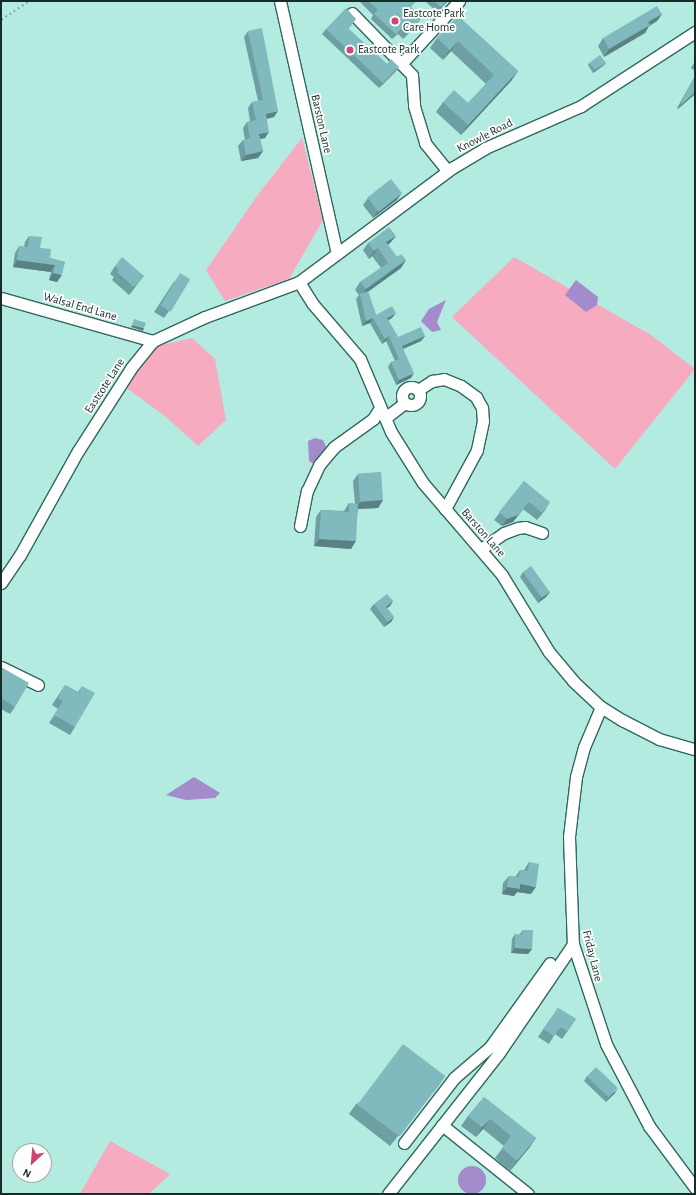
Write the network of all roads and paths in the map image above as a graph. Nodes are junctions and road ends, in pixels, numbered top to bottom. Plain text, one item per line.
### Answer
1 (29, 1) edge
2 (280, 1) edge
3 (459, 1) edge
4 (352, 13) edge
5 (1, 20) edge
6 (695, 32) edge
7 (401, 64) junction
8 (448, 171) junction
9 (337, 253) junction
10 (299, 282) junction
11 (1, 298) edge
12 (153, 341) junction
13 (380, 408) junction
14 (385, 418) junction
15 (445, 509) junction
16 (300, 526) dead end
17 (542, 533) dead end
18 (481, 549) junction
19 (1, 582) edge
20 (1, 667) edge
21 (38, 685) dead end
22 (601, 707) junction
23 (695, 749) edge
24 (570, 948) junction
25 (440, 1073) edge
26 (452, 1081) junction
27 (442, 1125) junction
28 (404, 1143) dead end
29 (695, 1188) edge
30 (391, 1193) edge
31 (528, 1194) edge

1 - 5 path
2 - 9 street, Barston Lane
3 - 7 street
4 - 7 street
6 - 8 street, Knowle Road
7 - 8 street
8 - 9 street, Knowle Road
9 - 10 street, Knowle Road
10 - 12 street, Eastcote Lane
10 - 13 street, Barston Lane
11 - 12 street, Walsal End Lane
12 - 19 street, Eastcote Lane
13 - 14 street, Barston Lane
13 - 16 street
14 - 15 street, Barston Lane
14 - 15 street
15 - 18 street, Barston Lane
17 - 18 street
18 - 22 street, Barston Lane
20 - 21 street
22 - 23 street, Barston Lane
22 - 24 street, Friday Lane
24 - 26 street
24 - 27 street
24 - 29 street, Friday Lane
25 - 26 street
26 - 28 street
27 - 30 street
27 - 31 street

